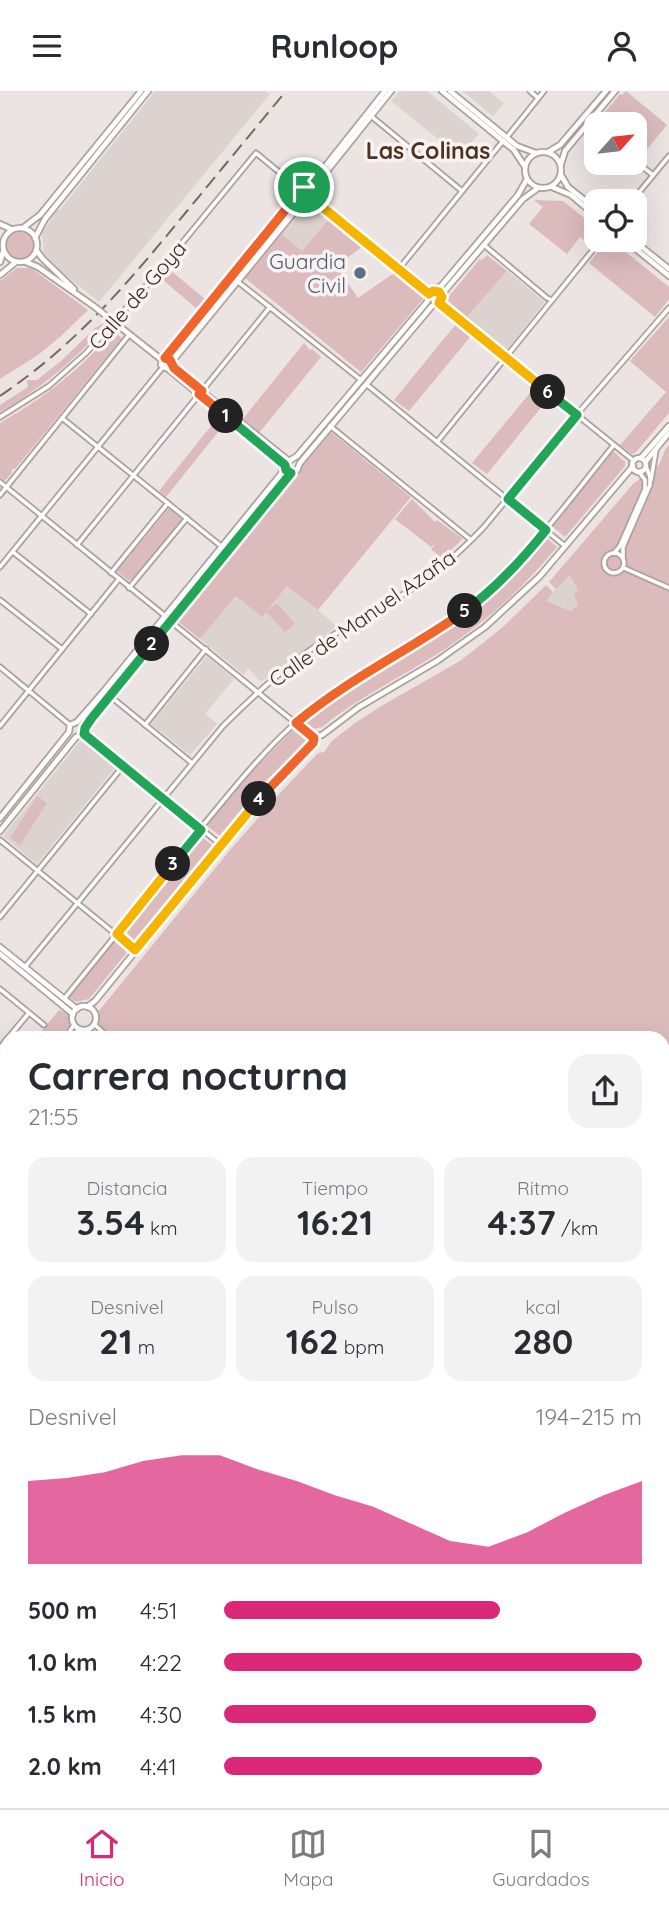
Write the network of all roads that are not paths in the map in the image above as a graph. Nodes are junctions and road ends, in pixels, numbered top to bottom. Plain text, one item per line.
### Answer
1 (141, 91) edge
2 (148, 91) edge
3 (385, 91) edge
4 (391, 91) edge
5 (442, 91) edge
6 (450, 91) edge
7 (530, 91) edge
8 (544, 91) edge
9 (606, 91) edge
10 (615, 91) edge
11 (538, 98) junction
12 (598, 112) edge
13 (371, 115) junction
14 (584, 129) edge
15 (505, 139) junction
16 (548, 152) junction
17 (536, 153) junction
18 (669, 156) edge
19 (561, 164) junction
20 (525, 167) junction
21 (648, 172) edge
22 (561, 175) junction
23 (653, 176) junction
24 (527, 179) junction
25 (551, 187) junction
26 (538, 188) junction
27 (310, 189) junction
28 (642, 189) edge
29 (462, 191) junction
30 (300, 192) junction
31 (308, 199) junction
32 (584, 200) edge
33 (584, 206) edge
34 (0, 223) edge
35 (23, 228) junction
36 (12, 230) junction
37 (35, 238) junction
38 (1, 240) edge
39 (484, 245) junction
40 (36, 250) junction
41 (4, 251) junction
42 (647, 251) edge
43 (591, 252) edge
44 (640, 252) edge
45 (0, 261) edge
46 (26, 261) junction
47 (16, 262) junction
48 (398, 269) junction
49 (669, 269) edge
50 (0, 275) edge
51 (669, 276) edge
52 (237, 281) junction
53 (76, 292) junction
54 (431, 295) junction
55 (442, 297) junction
56 (552, 300) junction
57 (437, 304) junction
58 (271, 307) junction
59 (669, 308) edge
60 (112, 321) junction
61 (130, 335) junction
62 (506, 358) junction
63 (163, 359) junction
64 (168, 366) junction
65 (363, 382) junction
66 (200, 393) junction
67 (577, 415) junction
68 (0, 417) edge
69 (62, 418) junction
70 (669, 425) edge
71 (330, 426) junction
72 (669, 433) edge
73 (437, 442) junction
74 (614, 445) junction
75 (657, 446) junction
76 (98, 447) junction
77 (644, 462) junction
78 (288, 463) junction
79 (633, 464) junction
80 (298, 465) junction
81 (639, 472) junction
82 (291, 473) junction
83 (134, 475) junction
84 (0, 482) edge
85 (650, 482) junction
86 (6, 487) junction
87 (0, 495) edge
88 (508, 499) junction
89 (168, 503) junction
90 (42, 516) junction
91 (187, 518) junction
92 (546, 530) junction
93 (471, 540) junction
94 (77, 545) junction
95 (221, 546) junction
96 (566, 546) junction
97 (13, 552) junction
98 (614, 553) junction
99 (623, 557) junction
100 (0, 567) edge
101 (624, 568) junction
102 (111, 573) junction
103 (118, 579) junction
104 (129, 588) junction
105 (669, 588) edge
106 (0, 600) edge
107 (91, 614) junction
108 (164, 615) junction
109 (170, 621) junction
110 (62, 649) junction
111 (206, 649) junction
112 (0, 667) edge
113 (29, 690) junction
114 (258, 692) junction
115 (110, 696) junction
116 (77, 722) junction
117 (296, 723) junction
118 (71, 725) junction
119 (145, 725) junction
120 (0, 726) edge
121 (84, 731) junction
122 (69, 732) junction
123 (76, 737) junction
124 (314, 738) junction
125 (192, 763) junction
126 (122, 766) junction
127 (162, 798) junction
128 (0, 818) edge
129 (201, 829) junction
130 (0, 831) edge
131 (0, 840) edge
132 (221, 845) junction
133 (37, 871) junction
134 (76, 902) junction
135 (0, 917) edge
136 (117, 934) junction
137 (0, 947) edge
138 (135, 950) junction
139 (0, 954) edge
140 (25, 967) junction
141 (0, 989) edge
142 (64, 999) junction
143 (87, 1007) junction
144 (75, 1012) junction
145 (29, 1013) junction
146 (94, 1024) junction
147 (44, 1025) dead end
148 (74, 1025) junction
149 (79, 1029) joint
150 (14, 1031) edge
151 (70, 1031) edge
152 (102, 1031) edge

1 - 35 street
2 - 37 street
3 - 27 street
4 - 13 street
5 - 15 street
6 - 15 street
7 - 11 street
8 - 11 street
9 - 16 street
10 - 12 street
11 - 15 street
13 - 27 street
13 - 29 street
14 - 19 street
15 - 17 street
15 - 20 street
15 - 29 street
16 - 17 street
16 - 19 street
17 - 20 street
18 - 23 street
19 - 22 street
20 - 24 street
21 - 23 street
22 - 25 street
22 - 32 street
23 - 28 street
24 - 26 street
24 - 54 street
25 - 26 street
25 - 33 street
26 - 39 street
27 - 30 street
27 - 31 street
29 - 48 street
30 - 31 street
30 - 60 street, Calle de Goya
30 - 63 street
31 - 48 street
31 - 52 street
34 - 36 street
35 - 36 street
35 - 37 street
36 - 38 street
37 - 40 street
38 - 41 street
39 - 55 street
39 - 56 street
40 - 46 street
40 - 53 street
41 - 45 street
41 - 47 street
42 - 49 street
43 - 56 street
44 - 51 street
46 - 47 street
46 - 53 street
47 - 50 street
48 - 54 street
52 - 58 street
52 - 64 street
53 - 60 street, bridge
54 - 55 street
54 - 57 street
54 - 65 street
55 - 57 street
56 - 62 street
57 - 62 street
57 - 65 street
58 - 65 street
58 - 66 street
59 - 67 street, Calle de Manuel Azaña
60 - 61 street
60 - 68 street, Calle de Goya
61 - 63 street
61 - 69 street
62 - 67 street
62 - 73 street
63 - 64 street
63 - 64 street
64 - 66 street
64 - 76 street
65 - 71 street
65 - 73 street
65 - 78 street
66 - 78 street
66 - 83 street
67 - 74 street
67 - 88 street, Calle de Manuel Azaña
69 - 76 street
69 - 86 street
70 - 77 street
71 - 80 street
71 - 93 street
72 - 75 street
73 - 88 street
74 - 79 street
74 - 92 street
75 - 77 street
75 - 85 street
76 - 83 street
76 - 90 street
77 - 79 street
77 - 81 street
77 - 85 street
78 - 80 street
78 - 82 street
78 - 95 street
79 - 81 street
79 - 96 street
80 - 82 street
81 - 98 street
82 - 109 street
83 - 89 street
83 - 94 street
84 - 86 street
85 - 99 street
86 - 87 street
86 - 90 street
88 - 92 street
88 - 93 street, Calle de Manuel Azaña
89 - 91 street
89 - 102 street
90 - 94 street
90 - 97 street
91 - 95 street
91 - 104 street
92 - 96 street
92 - 117 street
93 - 114 street, Calle de Manuel Azaña
94 - 102 street
95 - 108 street
96 - 124 street
97 - 100 street
97 - 107 street
98 - 99 street
98 - 101 street
99 - 101 street
101 - 105 street
102 - 103 street
103 - 104 street
103 - 107 street
104 - 108 street
106 - 110 street
107 - 110 street
108 - 116 street
109 - 111 street
109 - 115 street
110 - 113 street
111 - 114 street
111 - 119 street
112 - 113 street
113 - 118 street
113 - 120 street
114 - 117 street
114 - 125 street, Calle de Manuel Azaña
115 - 119 street
115 - 121 street
116 - 118 street
116 - 121 street
117 - 124 street
117 - 129 street
118 - 122 street
119 - 125 street
121 - 123 street
121 - 126 street
122 - 123 street
122 - 128 street
123 - 130 street
124 - 132 street
125 - 127 street, Calle de Manuel Azaña
126 - 127 street
126 - 133 street
127 - 129 street
127 - 134 street, Calle de Manuel Azaña
129 - 132 street
129 - 136 street
131 - 133 street
132 - 138 street
133 - 134 street
133 - 135 street
134 - 136 street
134 - 140 street, Calle de Manuel Azaña
136 - 138 street
136 - 142 street
137 - 140 street
138 - 143 street
139 - 144 street
140 - 142 street
141 - 145 street
142 - 144 street
143 - 144 street
143 - 146 street
144 - 148 street
145 - 147 street
145 - 150 street
146 - 149 street
146 - 152 street
148 - 149 street
148 - 151 street

